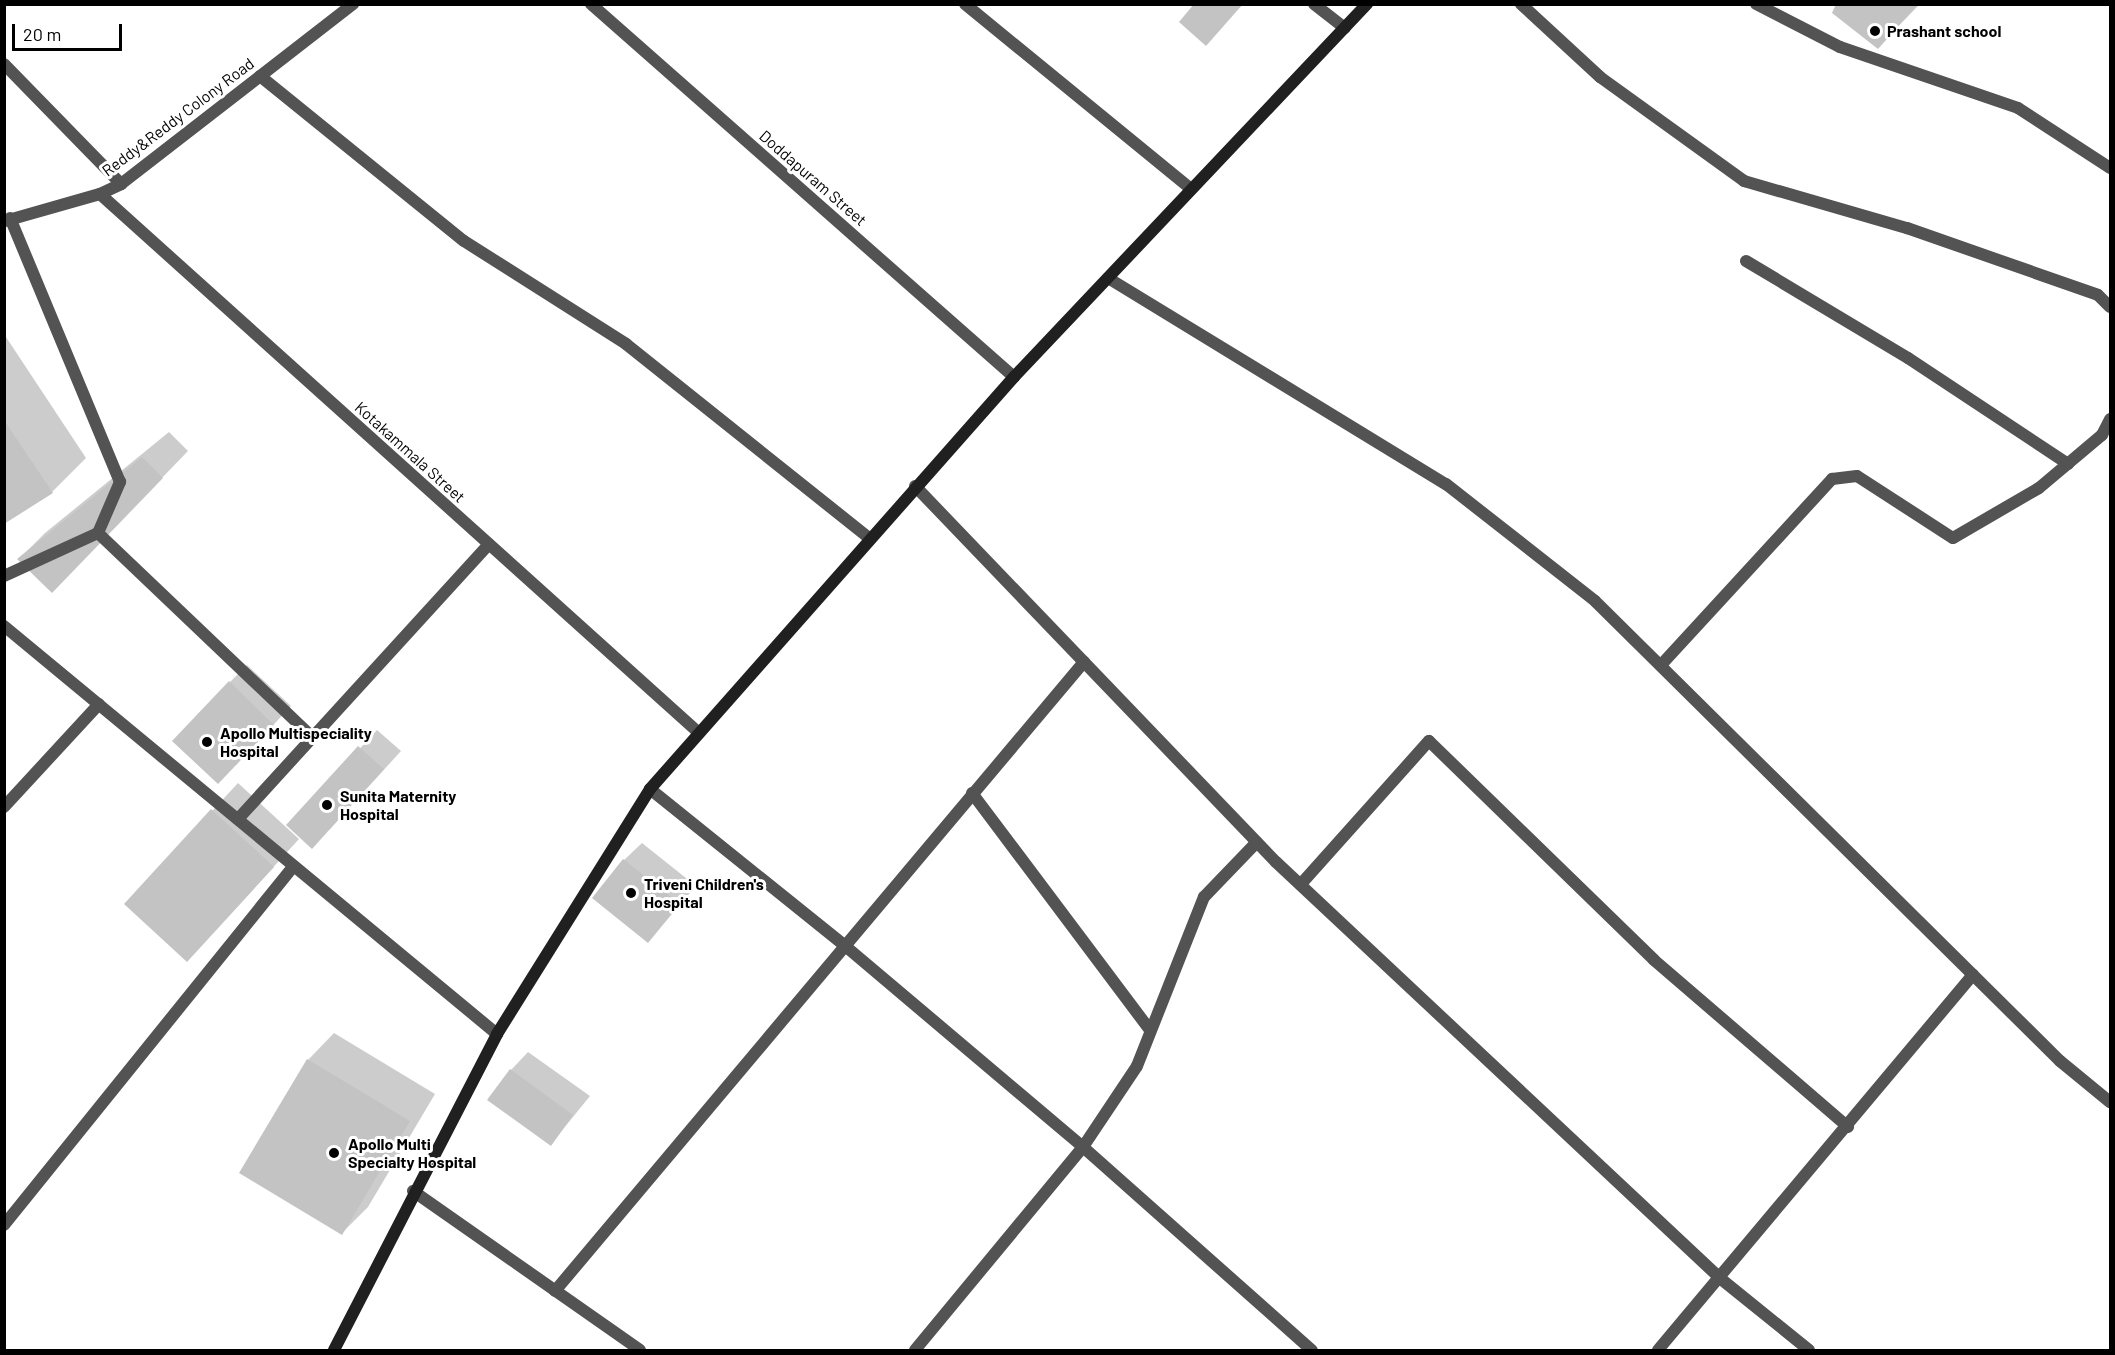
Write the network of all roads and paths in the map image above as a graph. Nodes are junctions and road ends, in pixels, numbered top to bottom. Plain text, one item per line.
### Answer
1 (353, 4) edge
2 (591, 4) edge
3 (965, 4) edge
4 (1314, 4) edge
5 (1367, 4) edge
6 (1521, 4) edge
7 (1759, 5) edge
8 (1345, 27) junction
9 (4, 64) edge
10 (260, 76) junction
11 (2110, 168) edge
12 (121, 184) junction
13 (1191, 189) junction
14 (100, 194) junction
15 (7, 220) edge
16 (1746, 261) dead end
17 (1108, 278) junction
18 (2110, 307) edge
19 (1014, 377) junction
20 (2110, 418) edge
21 (2068, 464) junction
22 (915, 486) junction
23 (98, 533) junction
24 (870, 539) junction
25 (489, 544) junction
26 (4, 576) edge
27 (4, 626) edge
28 (1084, 662) junction
29 (1661, 665) junction
30 (99, 704) junction
31 (699, 733) junction
32 (311, 736) junction
33 (650, 789) junction
34 (972, 793) junction
35 (4, 807) edge
36 (238, 819) junction
37 (1257, 842) junction
38 (294, 866) junction
39 (1300, 885) junction
40 (844, 945) junction
41 (1974, 975) junction
42 (1150, 1030) junction
43 (497, 1034) junction
44 (2110, 1102) edge
45 (1848, 1127) junction
46 (1083, 1147) junction
47 (413, 1191) junction
48 (4, 1225) edge
49 (1721, 1279) junction
50 (555, 1291) junction
51 (334, 1350) edge
52 (640, 1350) edge
53 (915, 1350) edge
54 (1312, 1350) edge
55 (1658, 1350) edge
56 (1809, 1350) edge

1 - 10 street, Reddy&Reddy Colony Road
2 - 19 street, Doddapuram Street
3 - 13 street
4 - 8 street
5 - 8 street
6 - 18 street
7 - 11 street
8 - 13 street
9 - 12 street
10 - 12 street, Reddy&Reddy Colony Road
10 - 24 street
12 - 14 street, Reddy&Reddy Colony Road
13 - 17 street
14 - 15 street, Reddy&Reddy Colony Road
14 - 25 street, Kotakammala Street
15 - 23 street
16 - 21 street
17 - 19 street
17 - 29 street
19 - 22 street
20 - 21 street
21 - 29 street
22 - 24 street
22 - 28 street
23 - 26 street
23 - 32 street
24 - 31 street
25 - 31 street, Kotakammala Street
25 - 32 street
27 - 30 street
28 - 34 street
28 - 37 street
29 - 41 street
30 - 35 street
30 - 36 street
31 - 33 street
32 - 36 street
33 - 40 street
33 - 43 street
34 - 40 street
34 - 42 street
36 - 38 street
37 - 39 street
37 - 42 street
38 - 43 street
38 - 48 street
39 - 45 street
39 - 49 street
40 - 46 street
40 - 50 street
41 - 44 street
41 - 45 street
42 - 46 street
43 - 47 street
45 - 49 street
46 - 53 street
46 - 54 street
47 - 50 street
47 - 51 street
49 - 55 street
49 - 56 street
50 - 52 street

